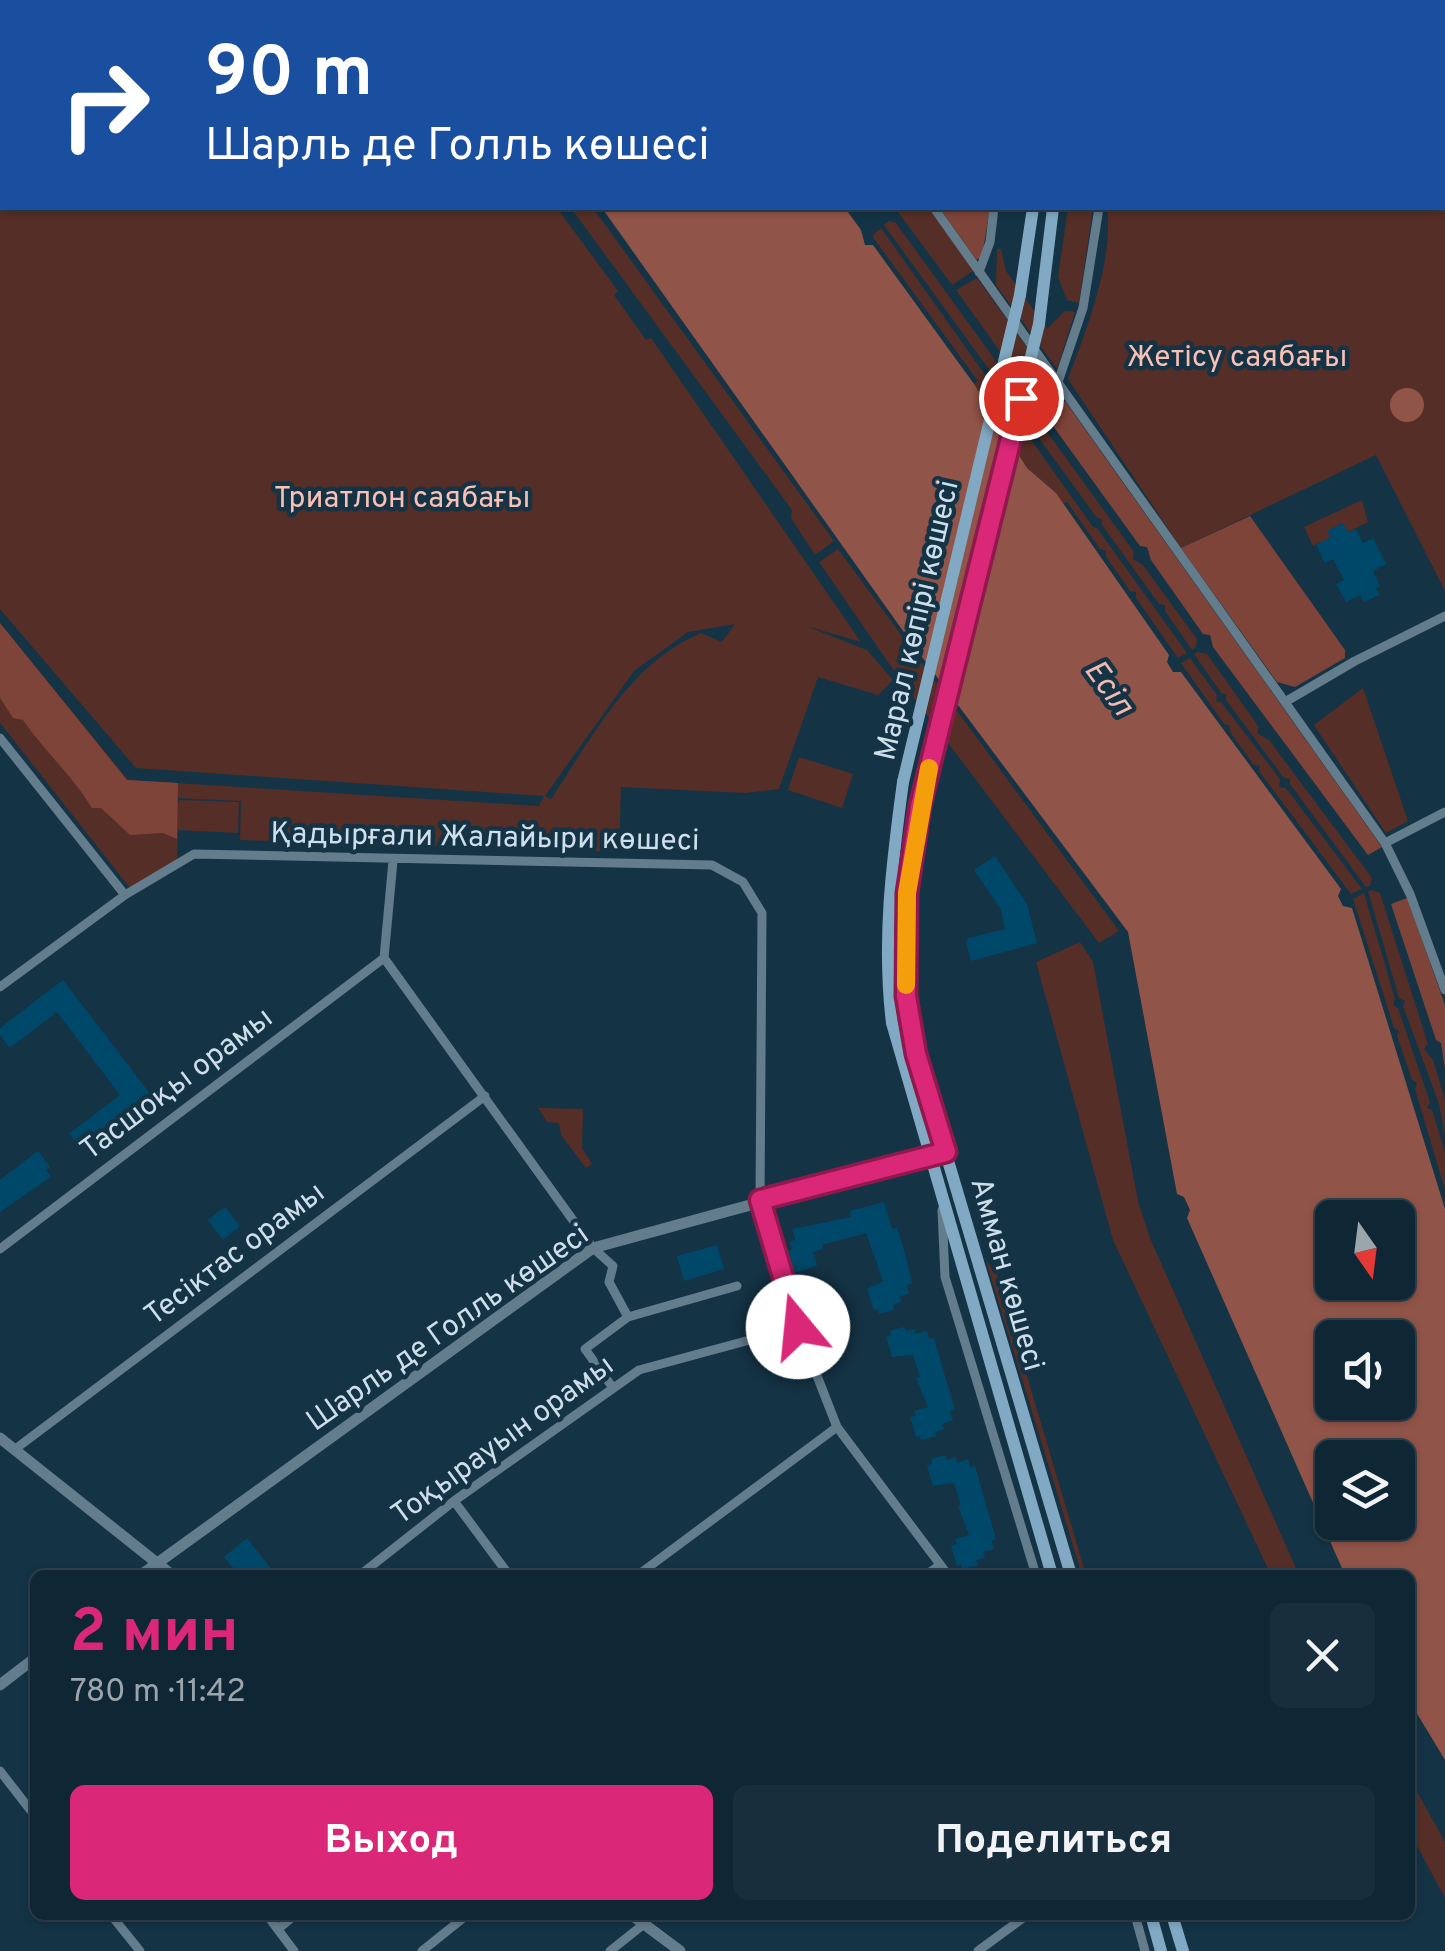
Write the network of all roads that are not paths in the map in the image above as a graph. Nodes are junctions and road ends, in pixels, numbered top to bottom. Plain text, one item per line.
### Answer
1 (935, 210) edge
2 (994, 210) edge
3 (1034, 210) edge
4 (1053, 210) edge
5 (1098, 210) edge
6 (979, 272) junction
7 (1058, 382) junction
8 (1445, 616) edge
9 (1285, 702) junction
10 (0, 738) edge
11 (904, 782) joint
12 (920, 806) joint
13 (1445, 812) edge
14 (1385, 843) junction
15 (393, 860) junction
16 (125, 896) junction
17 (384, 958) junction
18 (0, 987) edge
19 (1445, 990) edge
20 (485, 1096) junction
21 (946, 1152) junction
22 (929, 1155) junction
23 (942, 1197) junction
24 (760, 1200) junction
25 (593, 1248) junction
26 (0, 1249) edge
27 (738, 1286) dead end
28 (628, 1316) junction
29 (798, 1327) junction
30 (613, 1388) junction
31 (837, 1427) junction
32 (0, 1438) edge
33 (14, 1450) junction
34 (454, 1501) junction
35 (157, 1563) junction
36 (940, 1565) junction
37 (148, 1570) edge
38 (166, 1570) edge
39 (366, 1570) edge
40 (505, 1570) edge
41 (645, 1570) edge
42 (933, 1570) edge
43 (944, 1570) edge
44 (1034, 1570) edge
45 (1051, 1570) edge
46 (1069, 1570) edge
47 (30, 1662) edge
48 (0, 1685) edge
49 (0, 1771) edge
50 (30, 1810) edge
51 (116, 1920) edge
52 (271, 1920) edge
53 (289, 1920) edge
54 (462, 1920) edge
55 (639, 1920) edge
56 (1019, 1920) edge
57 (1137, 1920) edge
58 (1153, 1920) edge
59 (1174, 1920) edge
60 (644, 1924) junction
61 (278, 1929) junction
62 (140, 1951) edge
63 (294, 1951) edge
64 (422, 1951) edge
65 (610, 1951) edge
66 (680, 1951) edge
67 (978, 1951) edge
68 (1146, 1951) edge
69 (1162, 1951) edge
70 (1183, 1951) edge

1 - 6 street
2 - 6 street
3 - 11 main road, Марал көпірі көшесі, bridge
4 - 12 main road, Марал көпірі көшесі, bridge
5 - 7 street
6 - 7 street
7 - 9 street
8 - 9 street
9 - 14 street
10 - 16 street
11 - 22 main road, Амман көшесі
12 - 21 main road, Амман көшесі
13 - 14 street
14 - 19 street
15 - 16 street, Қадырғали Жалайыри көшесі
15 - 17 street
15 - 24 street, Қадырғали Жалайыри көшесі
16 - 18 street, Қадырғали Жалайыри көшесі
17 - 20 street
17 - 26 street, Тасшоқы орамы
20 - 25 street
20 - 33 street, Тесіктас орамы
21 - 22 street, Шарль де Голль көшесі
21 - 46 main road, Амман көшесі
22 - 23 main road, Амман көшесі
22 - 24 street, Шарль де Голль көшесі
23 - 44 street, Амман көшесі
23 - 45 main road, Амман көшесі
24 - 25 street, Шарль де Голль көшесі
24 - 29 street, Қадырғали Жалайыри көшесі
25 - 28 street
25 - 35 street, Шарль де Голль көшесі
27 - 28 street
28 - 30 street
29 - 30 street, Тоқырауын орамы
29 - 31 street, Қадырғали Жалайыри көшесі
30 - 34 street, Тоқырауын орамы
31 - 36 street, Қадырғали Жалайыри көшесі
31 - 41 street
32 - 33 street
33 - 35 street
34 - 39 street, Тоқырауын орамы
34 - 40 street
35 - 37 street, Шарль де Голль көшесі
35 - 38 street
36 - 42 street
36 - 43 street, Қадырғали Жалайыри көшесі
47 - 48 street
49 - 50 street
51 - 62 street
52 - 61 street
53 - 61 street
54 - 64 street
55 - 60 street
56 - 67 street
57 - 68 street
58 - 69 main road
59 - 70 main road
60 - 65 street
60 - 66 street
61 - 63 street

